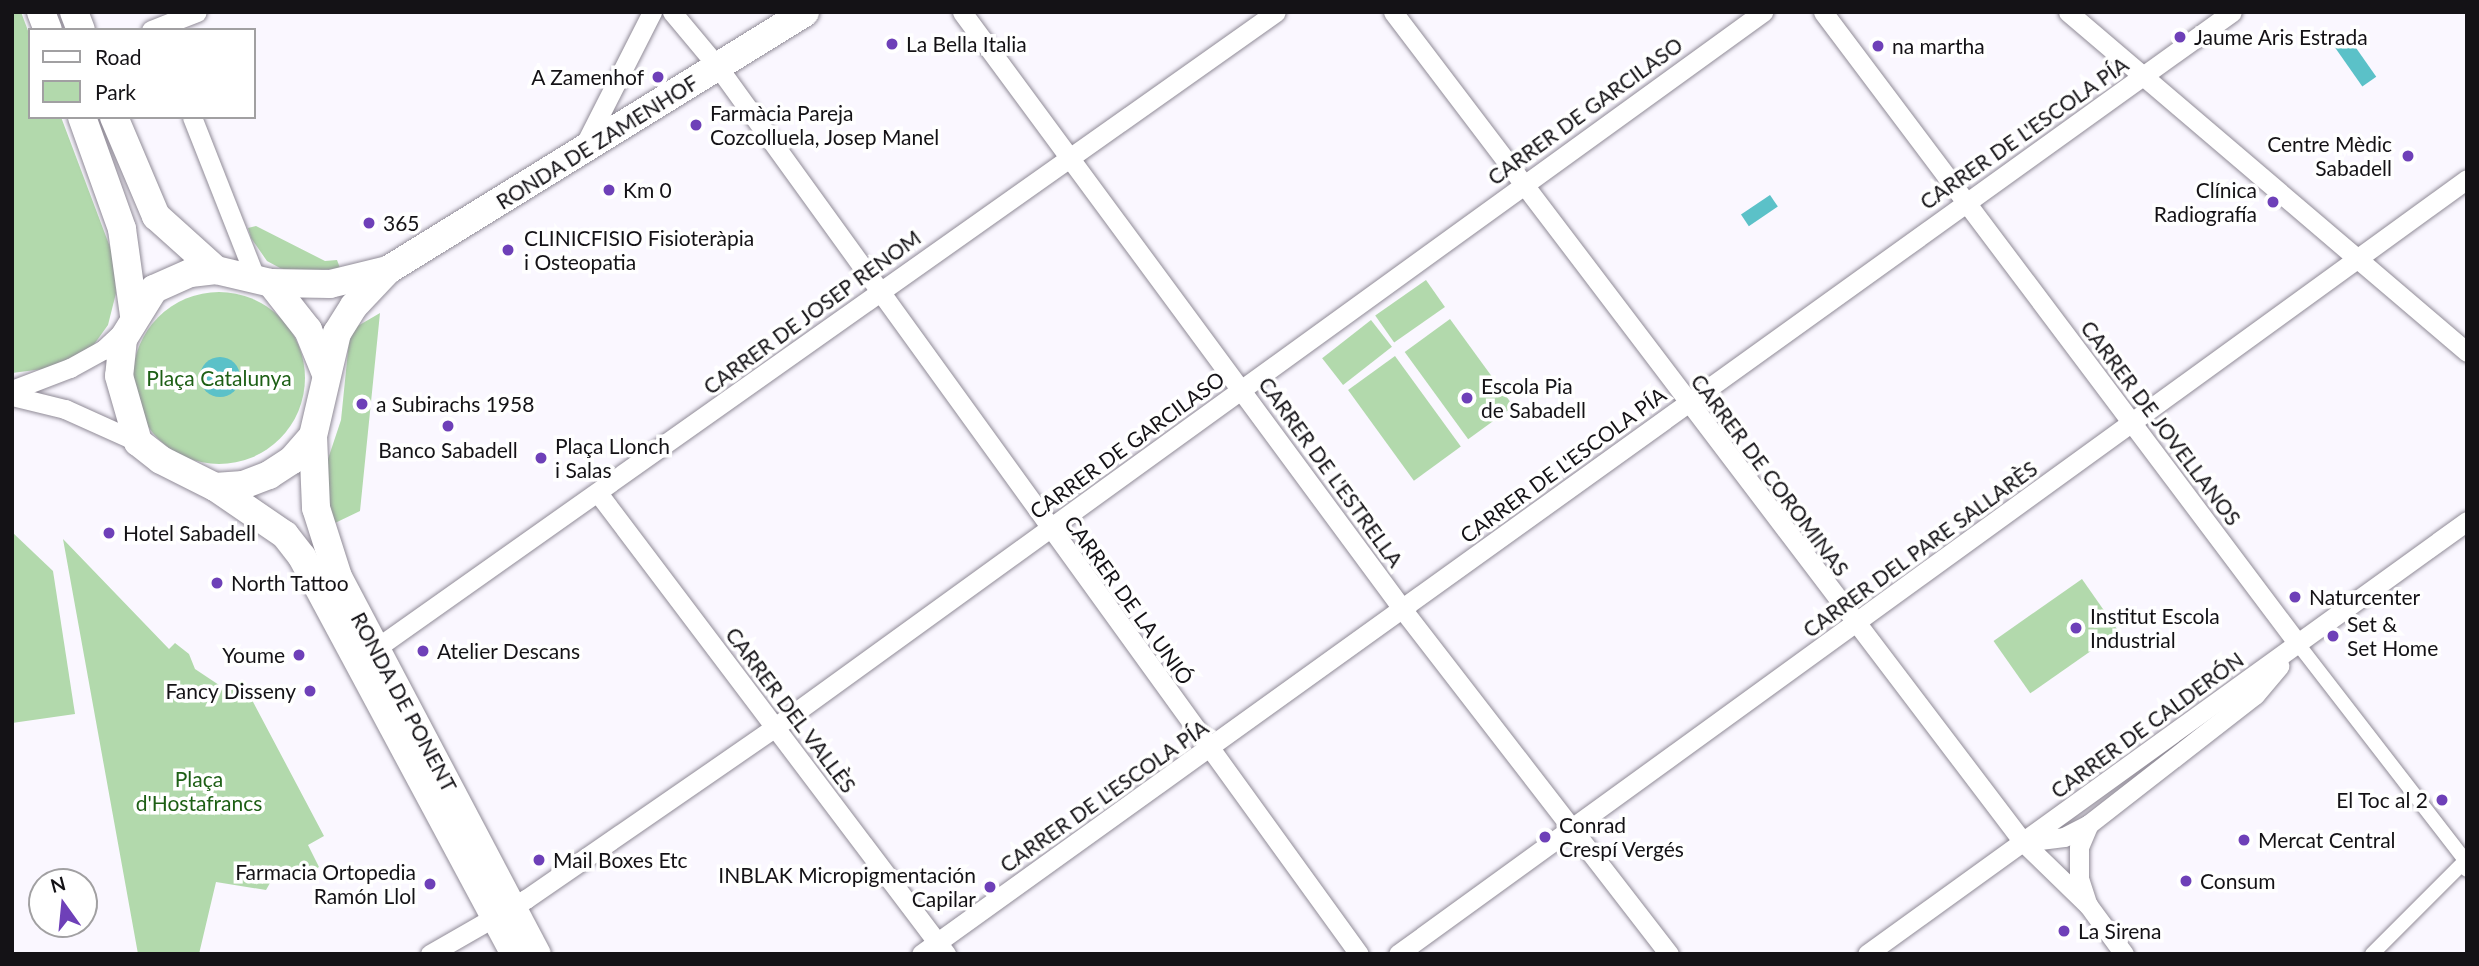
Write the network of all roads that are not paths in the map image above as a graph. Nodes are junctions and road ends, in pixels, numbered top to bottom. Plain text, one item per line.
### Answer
1 (197, 12) edge
2 (652, 12) edge
3 (672, 12) edge
4 (805, 12) edge
5 (962, 12) edge
6 (1276, 12) edge
7 (1393, 12) edge
8 (1763, 12) edge
9 (1823, 12) edge
10 (2068, 12) edge
11 (2232, 12) edge
12 (155, 25) edge
13 (718, 67) junction
14 (2143, 76) junction
15 (83, 119) edge
16 (115, 119) edge
17 (193, 119) edge
18 (580, 153) junction
19 (1068, 157) junction
20 (2467, 179) edge
21 (1524, 183) junction
22 (1965, 202) junction
23 (2356, 257) junction
24 (216, 270) junction
25 (388, 270) junction
26 (263, 280) junction
27 (878, 293) junction
28 (131, 321) junction
29 (2467, 352) edge
30 (326, 374) junction
31 (12, 390) edge
32 (1243, 390) junction
33 (12, 396) edge
34 (1686, 403) junction
35 (2132, 423) junction
36 (313, 436) junction
37 (138, 442) junction
38 (215, 487) junction
39 (598, 494) junction
40 (2467, 522) edge
41 (1048, 528) junction
42 (1403, 610) junction
43 (1856, 624) junction
44 (2298, 644) junction
45 (375, 649) junction
46 (775, 727) junction
47 (1209, 749) junction
48 (2089, 824) junction
49 (1570, 827) junction
50 (2023, 842) junction
51 (2466, 863) edge
52 (2088, 905) junction
53 (504, 913) junction
54 (935, 950) edge
55 (430, 954) edge
56 (515, 954) edge
57 (537, 954) edge
58 (1359, 954) edge
59 (1398, 954) edge
60 (1669, 954) edge
61 (1867, 954) edge
62 (2124, 954) edge
63 (2372, 954) edge

1 - 12 street
2 - 18 street
3 - 13 street, CARRER DE LA UNIÓ
4 - 13 main road, RONDA DE ZAMENHOF
5 - 19 street, CARRER DE L'ESTRELLA
6 - 19 street, CARRER DE JOSEP RENOM
7 - 21 street, CARRER DE COROMINAS
8 - 21 street, CARRER DE GARCILASO
9 - 22 street, CARRER DE JOVELLANOS
10 - 14 street
11 - 14 street, CARRER DE L'ESCOLA PÍA
13 - 18 main road, RONDA DE ZAMENHOF
13 - 27 street, CARRER DE LA UNIÓ
14 - 22 street, CARRER DE L'ESCOLA PÍA
14 - 23 street
15 - 28 main road
16 - 24 main road
17 - 26 street
18 - 25 main road, RONDA DE ZAMENHOF
19 - 27 street, CARRER DE JOSEP RENOM
19 - 32 street, CARRER DE L'ESTRELLA
20 - 23 street, CARRER DEL PARE SALLARÈS
21 - 32 street, CARRER DE GARCILASO
21 - 34 street, CARRER DE COROMINAS
22 - 34 street, CARRER DE L'ESCOLA PÍA
22 - 35 street, CARRER DE JOVELLANOS
23 - 29 street
23 - 35 street, CARRER DEL PARE SALLARÈS
24 - 26 main road
24 - 28 main road
25 - 26 main road, RONDA DE ZAMENHOF
25 - 30 main road, RONDA DE ZAMENHOF
26 - 30 main road
27 - 39 street, CARRER DE JOSEP RENOM
27 - 41 street, CARRER DE LA UNIÓ
28 - 31 street
28 - 37 main road
30 - 36 main road
32 - 41 street, CARRER DE GARCILASO
32 - 42 street, CARRER DE L'ESTRELLA
33 - 37 street
34 - 42 street, CARRER DE L'ESCOLA PÍA
34 - 43 street, CARRER DE COROMINAS
35 - 43 street, CARRER DEL PARE SALLARÈS
35 - 44 street, CARRER DE JOVELLANOS
36 - 38 main road
36 - 45 main road, RONDA DE PONENT
37 - 38 main road
38 - 53 main road, RONDA DE PONENT
39 - 45 street, CARRER DE JOSEP RENOM
39 - 46 street, CARRER DEL VALLÈS
40 - 44 street, CARRER DE CALDERÓN
41 - 46 street, CARRER DE GARCILASO
41 - 47 street, CARRER DE LA UNIÓ
42 - 47 street, CARRER DE L'ESCOLA PÍA
42 - 49 street, CARRER DE L'ESTRELLA
43 - 49 street, CARRER DEL PARE SALLARÈS
43 - 50 street, CARRER DE COROMINAS
44 - 48 street, CARRER DE CALDERÓN
44 - 50 street, CARRER DE CALDERÓN
44 - 51 street, CARRER DE JOVELLANOS
45 - 53 main road, RONDA DE PONENT
46 - 53 street, CARRER DE GARCILASO
46 - 54 street, CARRER DEL VALLÈS
47 - 54 street, CARRER DE L'ESCOLA PÍA
47 - 58 street, CARRER DE LA UNIÓ
48 - 50 street, CARRER DE CALDERÓN
48 - 52 street
49 - 59 street, CARRER DEL PARE SALLARÈS
49 - 60 street, CARRER DE L'ESTRELLA
50 - 52 street, CARRER DE COROMINAS
50 - 61 street, CARRER DE CALDERÓN
51 - 63 street
52 - 62 street, CARRER DE COROMINAS
53 - 55 street, CARRER DE GARCILASO
53 - 56 main road, RONDA DE PONENT
53 - 57 main road, RONDA DE PONENT

